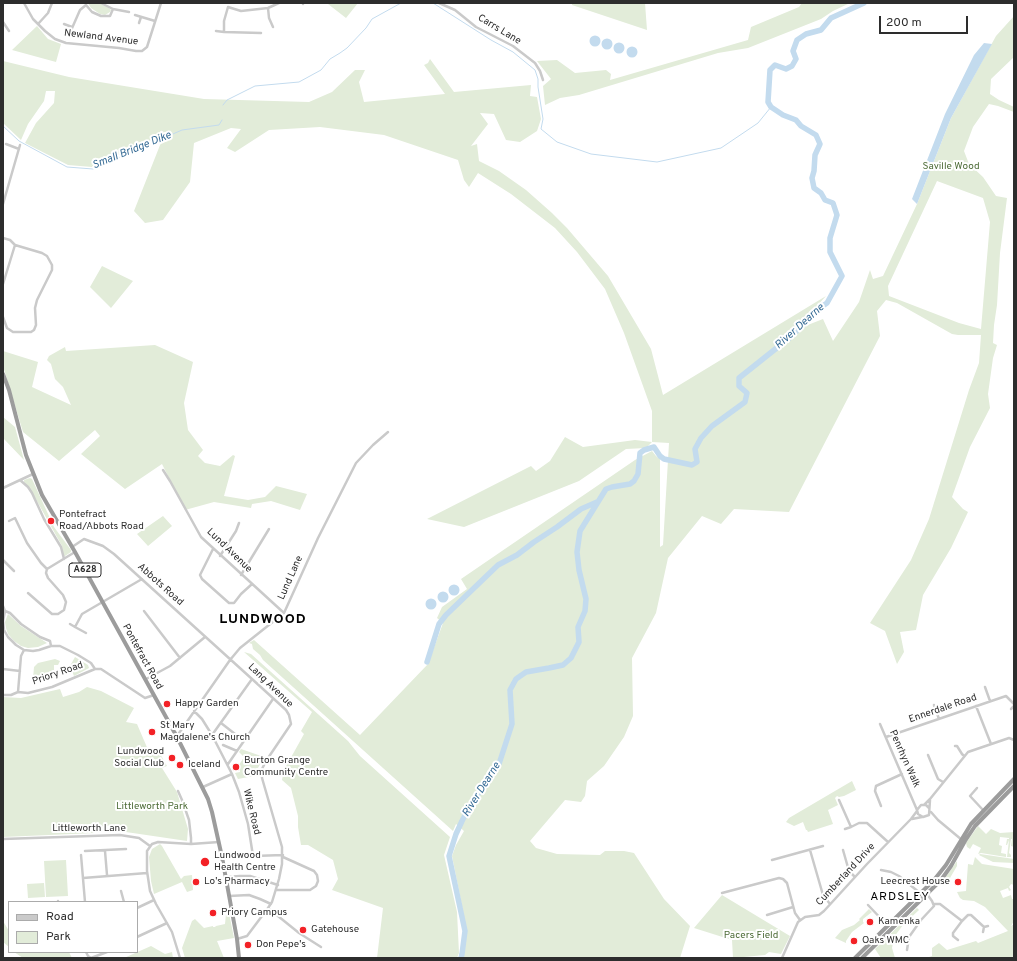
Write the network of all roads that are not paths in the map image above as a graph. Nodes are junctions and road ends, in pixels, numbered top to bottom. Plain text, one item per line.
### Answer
1 (24, 3) edge
2 (52, 3) edge
3 (101, 3) edge
4 (160, 3) edge
5 (280, 3) edge
6 (439, 3) edge
7 (86, 4) edge
8 (268, 8) junction
9 (113, 9) junction
10 (129, 12) dead end
11 (135, 15) dead end
12 (142, 17) junction
13 (155, 21) junction
14 (3, 22) edge
15 (139, 23) dead end
16 (38, 24) junction
17 (64, 24) dead end
18 (72, 27) junction
19 (273, 27) dead end
20 (9, 31) dead end
21 (216, 31) dead end
22 (224, 32) junction
23 (261, 33) dead end
24 (69, 35) dead end
25 (543, 80) dead end
26 (6, 144) dead end
27 (3, 204) edge
28 (3, 238) edge
29 (15, 245) junction
30 (3, 284) edge
31 (3, 317) edge
32 (3, 374) edge
33 (388, 432) dead end
34 (163, 470) dead end
35 (33, 474) junction
36 (20, 480) junction
37 (3, 488) edge
38 (9, 521) dead end
39 (239, 523) dead end
40 (269, 529) dead end
41 (72, 547) junction
42 (213, 549) junction
43 (75, 552) junction
44 (220, 556) junction
45 (64, 559) junction
46 (3, 560) edge
47 (47, 569) junction
48 (14, 571) dead end
49 (241, 575) junction
50 (142, 578) junction
51 (252, 584) junction
52 (28, 593) dead end
53 (103, 603) junction
54 (3, 606) edge
55 (144, 611) dead end
56 (5, 612) junction
57 (284, 613) junction
58 (70, 624) dead end
59 (75, 627) junction
60 (4, 630) edge
61 (86, 633) dead end
62 (206, 636) junction
63 (51, 646) junction
64 (24, 650) junction
65 (180, 658) junction
66 (230, 660) junction
67 (3, 669) edge
68 (95, 670) junction
69 (20, 671) junction
70 (252, 679) junction
71 (145, 680) junction
72 (985, 687) dead end
73 (18, 692) junction
74 (3, 695) edge
75 (154, 695) junction
76 (273, 699) junction
77 (990, 701) junction
78 (934, 705) dead end
79 (976, 706) junction
80 (1013, 706) edge
81 (194, 711) junction
82 (939, 719) junction
83 (221, 722) junction
84 (880, 724) dead end
85 (212, 735) junction
86 (177, 736) junction
87 (886, 737) junction
88 (1014, 740) edge
89 (244, 741) junction
90 (991, 744) junction
91 (223, 745) dead end
92 (955, 746) dead end
93 (237, 751) junction
94 (928, 755) dead end
95 (964, 756) junction
96 (228, 764) junction
97 (232, 774) junction
98 (902, 774) junction
99 (1014, 779) edge
100 (943, 782) junction
101 (1014, 786) edge
102 (203, 787) junction
103 (977, 788) dead end
104 (178, 791) dead end
105 (930, 799) junction
106 (839, 800) dead end
107 (914, 801) junction
108 (995, 802) junction
109 (881, 804) dead end
110 (923, 805) junction
111 (930, 809) junction
112 (917, 810) junction
113 (983, 810) junction
114 (923, 817) junction
115 (911, 819) junction
116 (936, 819) junction
117 (851, 827) junction
118 (845, 829) dead end
119 (3, 839) edge
120 (963, 840) junction
121 (219, 842) junction
122 (888, 842) junction
123 (191, 844) junction
124 (150, 846) junction
125 (823, 846) dead end
126 (126, 848) dead end
127 (105, 850) junction
128 (810, 850) junction
129 (843, 850) dead end
130 (85, 851) dead end
131 (81, 855) dead end
132 (252, 856) junction
133 (283, 856) junction
134 (225, 857) dead end
135 (772, 860) dead end
136 (881, 870) dead end
137 (147, 873) junction
138 (107, 875) junction
139 (226, 877) junction
140 (855, 877) junction
141 (83, 878) junction
142 (278, 885) junction
143 (276, 890) junction
144 (121, 891) dead end
145 (722, 893) dead end
146 (920, 894) junction
147 (927, 894) junction
148 (229, 896) junction
149 (154, 900) junction
150 (85, 901) edge
151 (124, 901) edge
152 (271, 904) junction
153 (830, 904) junction
154 (934, 904) junction
155 (868, 905) dead end
156 (793, 907) junction
157 (138, 908) edge
158 (268, 908) junction
159 (767, 915) dead end
160 (800, 920) junction
161 (962, 921) junction
162 (167, 923) junction
163 (888, 926) junction
164 (988, 926) dead end
165 (984, 927) junction
166 (983, 932) dead end
167 (138, 938) edge
168 (237, 939) junction
169 (958, 940) dead end
170 (874, 943) junction
171 (321, 947) dead end
172 (907, 950) dead end
173 (104, 953) edge
174 (91, 958) edge
175 (179, 958) edge
176 (239, 958) edge
177 (782, 958) edge
178 (855, 958) edge
179 (862, 958) edge

1 - 16 street, Newland Avenue
2 - 16 street
3 - 9 street
4 - 13 street, Newland Avenue
5 - 8 street
6 - 25 street, Carrs Lane
7 - 9 street
7 - 18 street
8 - 19 street
8 - 22 street
9 - 10 street
11 - 12 street
12 - 13 street
12 - 15 street
13 - 16 street, Newland Avenue
14 - 20 street
17 - 18 street
18 - 24 street
21 - 22 street
22 - 23 street
26 - 27 street
28 - 29 street
29 - 30 street
29 - 31 street
32 - 35 highway, Pontefract Road / A628
33 - 57 street, Lund Lane
34 - 42 street, Lund Avenue
35 - 36 street
35 - 41 highway, Pontefract Road / A628
36 - 37 street
36 - 45 street
38 - 47 street
39 - 44 street
40 - 49 street
41 - 43 highway, Pontefract Road / A628
41 - 50 street, Abbots Road
42 - 44 street, Lund Avenue
42 - 51 street
43 - 45 street
43 - 53 highway, Pontefract Road / A628
44 - 49 street, Lund Avenue
45 - 47 street
46 - 48 street
47 - 52 street
49 - 51 street, Lund Avenue
50 - 53 street
50 - 62 street, Abbots Road
51 - 57 street, Lund Avenue
53 - 59 street
53 - 71 highway, Pontefract Road / A628
54 - 56 street
55 - 65 street
56 - 60 street
56 - 63 street
57 - 66 street, Lund Lane
58 - 59 street
59 - 61 street
60 - 64 street
62 - 65 street
62 - 66 street, Abbots Road
63 - 64 street
63 - 68 street
64 - 69 street
65 - 71 street
66 - 70 street, Lang Avenue
66 - 81 street, Lund Lane
67 - 69 street
68 - 73 street, Priory Road
68 - 75 street
69 - 73 street
70 - 76 street, Lang Avenue
70 - 83 street
71 - 75 highway, Pontefract Road / A628
72 - 77 street
73 - 74 street, Priory Road
75 - 86 highway, Pontefract Road / A628
76 - 89 street
76 - 133 street, Lang Avenue
77 - 79 street, Ennerdale Road
77 - 80 street, Ennerdale Road
78 - 82 street
79 - 82 street, Ennerdale Road
79 - 90 street
81 - 85 street, Wike Road
81 - 86 street, Lund Lane
82 - 87 street, Ennerdale Road
83 - 85 street
83 - 89 street
84 - 87 street, Penrhyn Walk
85 - 96 street, Wike Road
86 - 102 highway, Pontefract Road / A628
87 - 98 street, Penrhyn Walk
88 - 90 street, Cumberland Drive
89 - 93 street
90 - 95 street, Cumberland Drive
91 - 93 street
92 - 95 street
93 - 96 street
94 - 100 street
95 - 100 street, Cumberland Drive
96 - 97 street, Wike Road
97 - 102 street
97 - 132 street, Wike Road
98 - 107 street, Penrhyn Walk
98 - 109 street
99 - 108 highway
100 - 105 street, Cumberland Drive
101 - 108 highway
102 - 121 highway, Pontefract Road / A628
103 - 113 street
104 - 123 street
105 - 110 street, Cumberland Drive
105 - 111 street
106 - 117 street
107 - 110 street, Penrhyn Walk
107 - 112 street, Penrhyn Walk
108 - 113 highway
108 - 120 highway
110 - 111 street
110 - 112 street, Cumberland Drive
111 - 114 street
111 - 116 street
112 - 114 street
112 - 115 street, Cumberland Drive
113 - 120 highway
114 - 115 street
114 - 116 street
115 - 122 street, Cumberland Drive
116 - 120 street
117 - 118 street
117 - 122 street
119 - 124 street, Littleworth Lane
120 - 146 highway
120 - 147 highway
121 - 123 street
121 - 139 highway, Pontefract Road / A628
122 - 140 street, Cumberland Drive
123 - 124 street
124 - 137 street
125 - 128 street
126 - 127 street, Littleworth Lane
127 - 130 street, Littleworth Lane
127 - 138 street
128 - 135 street
128 - 153 street
129 - 140 street
131 - 141 street
132 - 133 street
132 - 134 street
133 - 142 street, Lang Avenue
133 - 143 street
136 - 146 street
137 - 138 street
137 - 149 street
138 - 141 street
139 - 142 street
139 - 148 highway, Pontefract Road / A628
140 - 153 street, Cumberland Drive
141 - 150 street
142 - 143 street, Lang Avenue
143 - 152 street, Lang Avenue
144 - 151 street
145 - 156 street
146 - 147 highway
146 - 163 highway
147 - 154 street
147 - 170 highway
148 - 152 street
148 - 168 highway, Pontefract Road / A628
149 - 157 street
149 - 162 street
152 - 158 street, Lang Avenue
153 - 160 street, Cumberland Drive
154 - 161 street
154 - 172 street
155 - 163 street
156 - 159 street
156 - 160 street
158 - 168 street, Lang Avenue
158 - 171 street
160 - 177 street
161 - 165 street
161 - 169 street
162 - 167 street
162 - 175 street
163 - 170 highway
164 - 165 street
165 - 166 street
168 - 176 highway, Pontefract Road / A628
170 - 178 highway
170 - 179 highway
173 - 174 street

